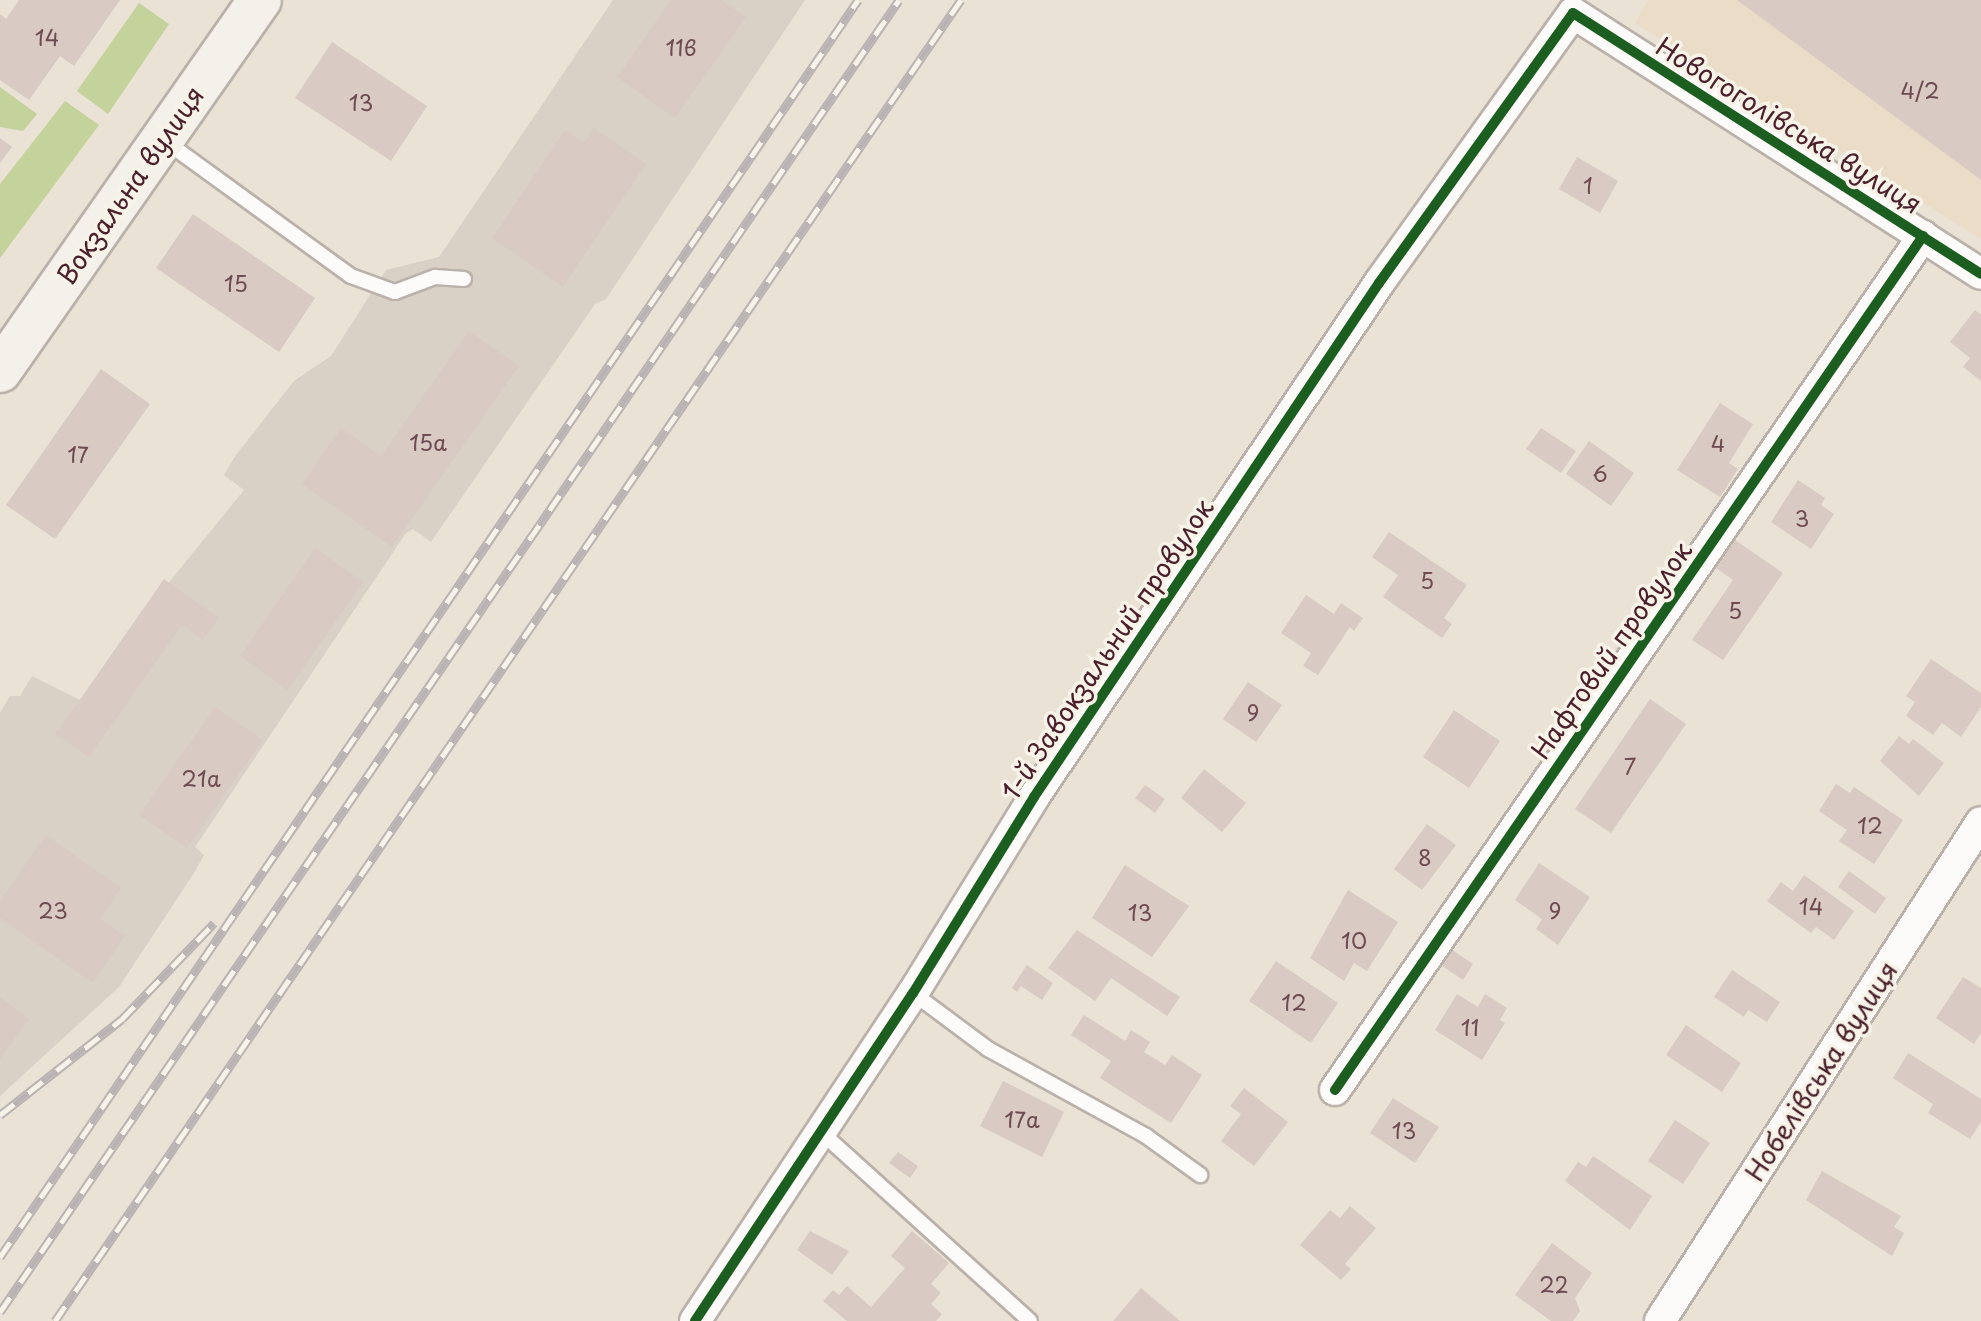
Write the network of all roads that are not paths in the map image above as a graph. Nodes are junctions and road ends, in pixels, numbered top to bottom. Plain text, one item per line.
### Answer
1 (233, 0) edge
2 (260, 0) edge
3 (1573, 13) joint
4 (161, 138) junction
5 (1923, 236) junction
6 (1981, 274) edge
7 (464, 279) dead end
8 (4, 347) edge
9 (1981, 822) edge
10 (913, 993) junction
11 (1335, 1090) dead end
12 (822, 1133) junction
13 (1200, 1175) dead end
14 (695, 1321) edge
15 (1030, 1321) edge
16 (1660, 1321) edge

1 - 8 main road, Вокзальна вулиця
2 - 4 main road, Вокзальна вулиця
3 - 5 street, Новогоголівська вулиця
3 - 10 street, 1-й Завокзальний провулок
4 - 7 lane
4 - 8 main road, Вокзальна вулиця
5 - 6 street, Новогоголівська вулиця
5 - 11 street, Нафтовий провулок
9 - 16 street, Нобелівська вулиця
10 - 12 street, 1-й Завокзальний провулок
10 - 13 lane
12 - 14 street, 1-й Завокзальний провулок
12 - 15 lane

